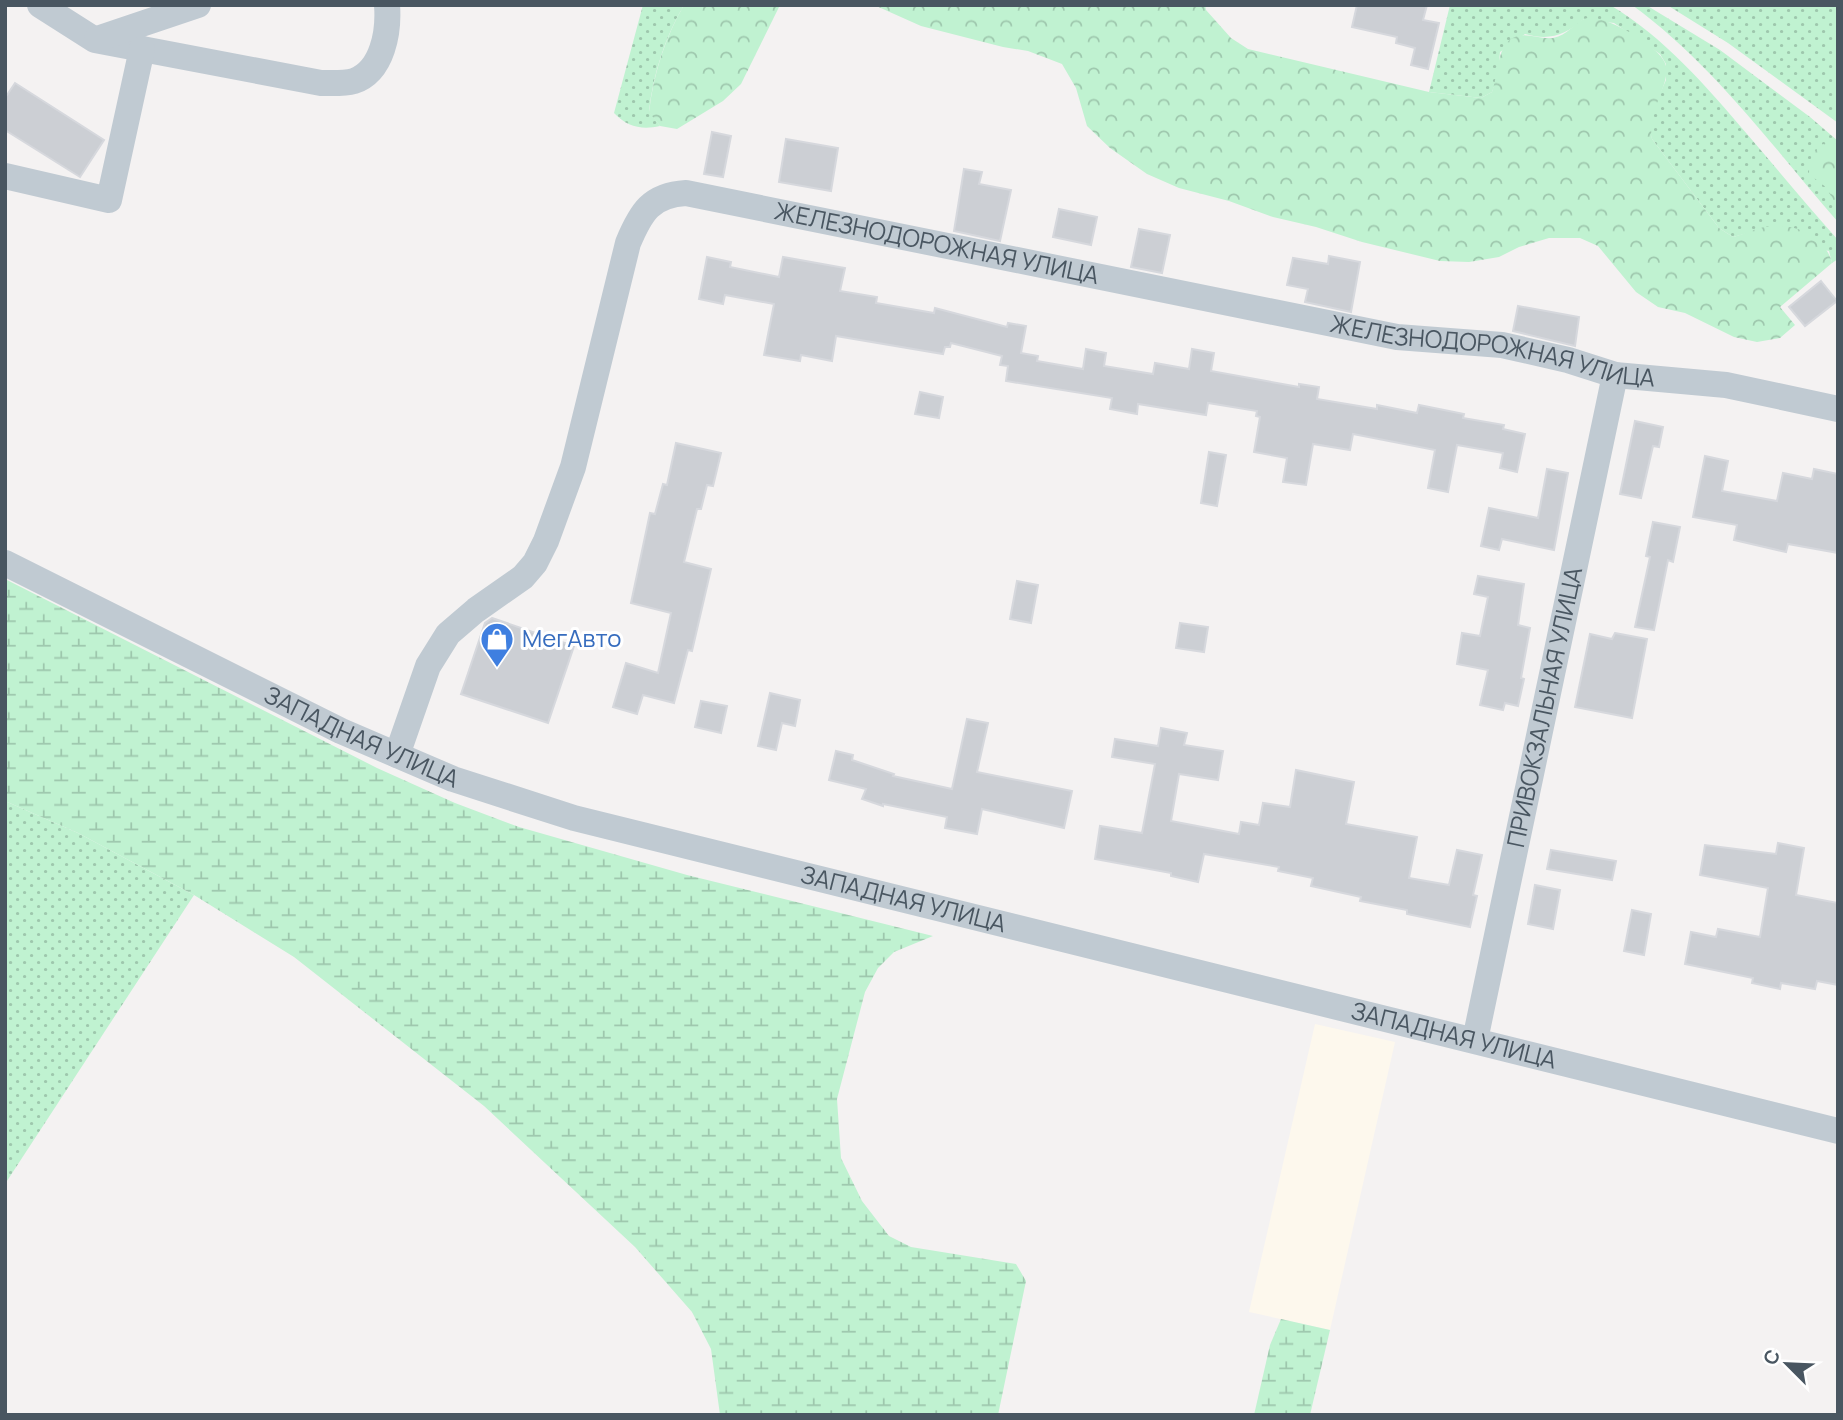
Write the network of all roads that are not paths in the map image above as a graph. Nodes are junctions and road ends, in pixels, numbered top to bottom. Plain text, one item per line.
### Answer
1 (40, 5) edge
2 (198, 5) edge
3 (387, 5) edge
4 (95, 40) junction
5 (142, 49) junction
6 (5, 176) edge
7 (1615, 375) junction
8 (1838, 409) edge
9 (5, 564) edge
10 (397, 755) junction
11 (1475, 1040) junction
12 (1838, 1130) edge

1 - 4 street
2 - 4 street
3 - 5 street
4 - 5 street
5 - 6 street
7 - 8 street, ЖЕЛЕЗНОДОРОЖНАЯ УЛИЦА
7 - 10 street, ЖЕЛЕЗНОДОРОЖНАЯ УЛИЦА
7 - 11 street, ПРИВОКЗАЛЬНАЯ УЛИЦА
9 - 10 street, ЗАПАДНАЯ УЛИЦА
10 - 11 street, ЗАПАДНАЯ УЛИЦА
11 - 12 street, ЗАПАДНАЯ УЛИЦА

